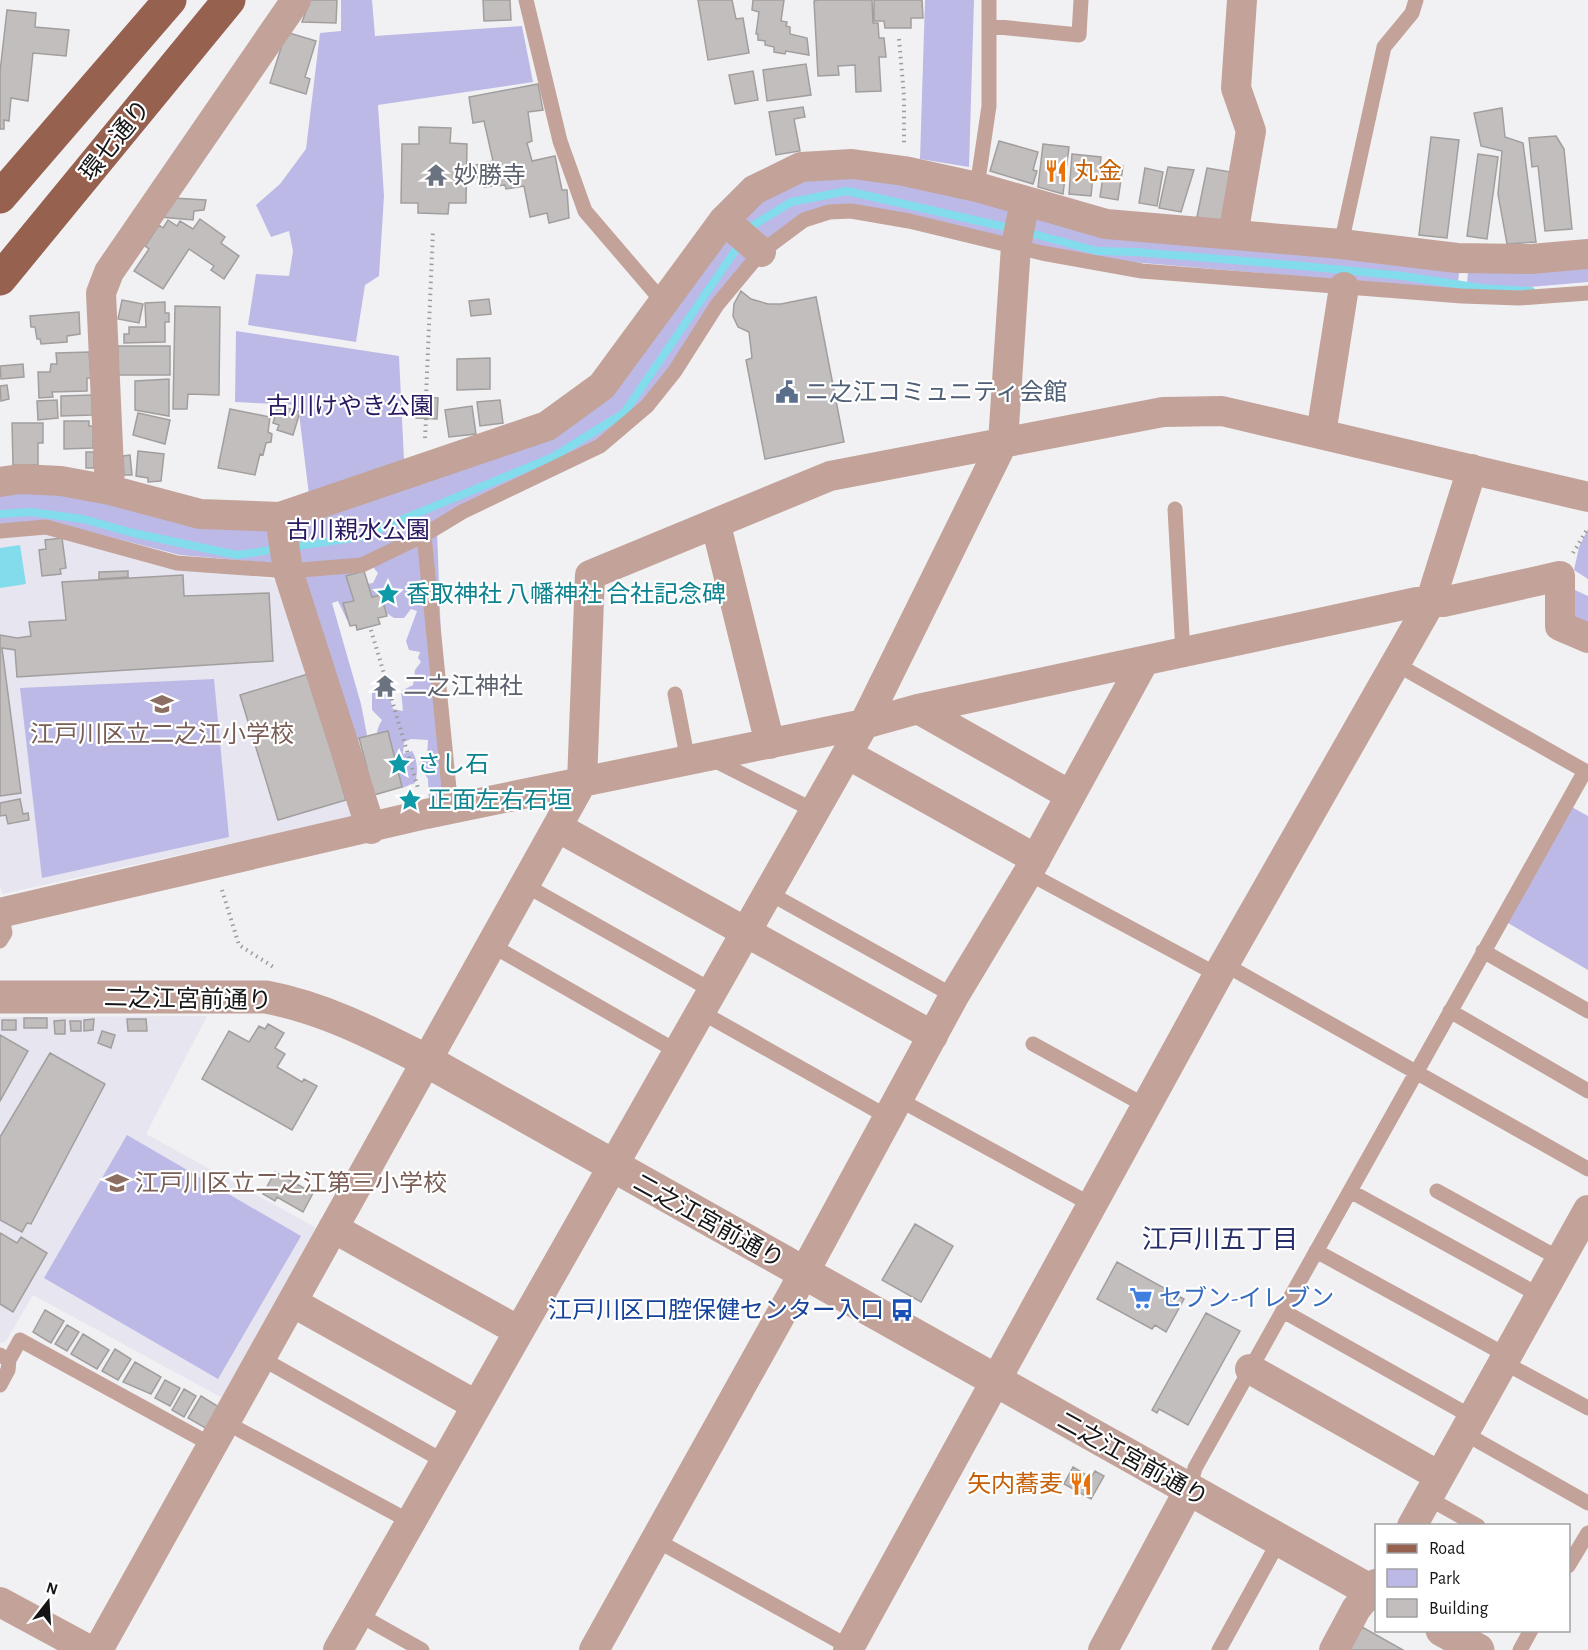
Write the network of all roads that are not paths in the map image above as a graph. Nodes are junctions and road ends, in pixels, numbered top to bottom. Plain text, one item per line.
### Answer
1 (170, 0) edge
2 (229, 0) edge
3 (296, 0) edge
4 (526, 0) edge
5 (989, 0) edge
6 (1081, 0) edge
7 (1242, 0) edge
8 (1416, 0) edge
9 (989, 26) junction
10 (977, 187) junction
11 (0, 197) edge
12 (1025, 201) junction
13 (724, 220) junction
14 (1233, 235) junction
15 (1341, 244) junction
16 (1016, 246) junction
17 (761, 252) junction
18 (1588, 254) edge
19 (0, 279) edge
20 (1344, 287) junction
21 (1588, 293) edge
22 (663, 302) junction
23 (1321, 434) junction
24 (1003, 442) junction
25 (1472, 469) junction
26 (0, 482) edge
27 (110, 490) junction
28 (1588, 497) edge
29 (1175, 509) dead end
30 (281, 524) junction
31 (716, 525) junction
32 (0, 531) edge
33 (424, 536) junction
34 (287, 568) junction
35 (1430, 603) junction
36 (1588, 638) edge
37 (1183, 653) junction
38 (1144, 661) junction
39 (1396, 664) junction
40 (675, 694) dead end
41 (918, 709) junction
42 (864, 724) junction
43 (770, 744) junction
44 (847, 754) junction
45 (698, 759) junction
46 (582, 782) junction
47 (1070, 795) junction
48 (815, 811) junction
49 (438, 812) junction
50 (557, 827) junction
51 (371, 829) junction
52 (1032, 866) junction
53 (525, 885) junction
54 (770, 893) junction
55 (1, 918) edge
56 (747, 933) junction
57 (491, 945) junction
58 (1484, 951) junction
59 (1221, 970) junction
60 (954, 996) junction
61 (0, 997) edge
62 (707, 1002) junction
63 (1450, 1011) junction
64 (1588, 1011) edge
65 (933, 1035) junction
66 (1034, 1044) dead end
67 (678, 1052) junction
68 (427, 1061) junction
69 (1417, 1072) junction
70 (1588, 1091) edge
71 (1146, 1106) junction
72 (893, 1108) junction
73 (613, 1167) junction
74 (1588, 1168) edge
75 (1350, 1191) junction
76 (1437, 1191) dead end
77 (1092, 1205) junction
78 (1588, 1210) edge
79 (333, 1228) junction
80 (1573, 1250) edge
81 (1316, 1251) junction
82 (803, 1274) junction
83 (1539, 1295) junction
84 (292, 1302) junction
85 (1283, 1311) junction
86 (519, 1331) junction
87 (4, 1358) edge
88 (261, 1359) junction
89 (1504, 1359) junction
90 (1250, 1369) junction
91 (996, 1382) junction
92 (0, 1385) edge
93 (476, 1405) junction
94 (1588, 1408) edge
95 (1468, 1425) junction
96 (219, 1433) junction
97 (445, 1462) junction
98 (1433, 1487) junction
99 (1189, 1490) junction
100 (1588, 1503) edge
101 (411, 1522) junction
102 (1413, 1524) edge
103 (1476, 1524) edge
104 (1588, 1533) edge
105 (656, 1540) junction
106 (1279, 1540) junction
107 (1570, 1564) edge
108 (1375, 1590) edge
109 (0, 1602) edge
110 (358, 1614) junction
111 (1446, 1632) edge
112 (1530, 1632) edge
113 (851, 1649) edge
114 (88, 1650) edge
115 (98, 1650) edge
116 (338, 1650) edge
117 (422, 1650) edge
118 (594, 1650) edge
119 (1103, 1650) edge
120 (1219, 1650) edge
121 (1334, 1650) edge
122 (1478, 1650) edge
123 (1520, 1650) edge

1 - 11 main road, 環七通り
2 - 19 main road, 環七通り
3 - 27 street
4 - 22 lane
5 - 9 lane
6 - 9 lane
7 - 14 street
8 - 15 lane
9 - 10 lane
10 - 12 street
10 - 13 street
12 - 14 street
12 - 16 street
13 - 17 street
13 - 22 street
14 - 15 street
15 - 18 street
16 - 17 lane
16 - 20 lane
16 - 24 street
17 - 33 lane
20 - 21 lane
20 - 23 street
22 - 30 street
23 - 24 street
23 - 25 street
24 - 31 street
24 - 42 street
25 - 28 street
25 - 35 street
26 - 27 street
27 - 30 street
29 - 37 lane
30 - 34 street
31 - 43 street
31 - 46 street
32 - 34 lane
33 - 34 lane
33 - 49 lane
34 - 51 street
35 - 36 street
35 - 37 street
35 - 39 street
37 - 38 street
38 - 41 street
38 - 47 street
39 - 58 lane
39 - 59 street
40 - 45 lane
41 - 42 street
41 - 47 street
42 - 43 street
42 - 44 street
43 - 45 street
44 - 48 street
44 - 52 street
45 - 46 street
45 - 48 lane
46 - 49 street
46 - 50 street
47 - 52 street
48 - 54 street
49 - 51 street
50 - 53 street
50 - 56 street
51 - 55 street
52 - 59 lane
52 - 60 street
53 - 57 street
53 - 62 lane
54 - 56 street
54 - 60 lane
56 - 62 street
56 - 65 street
57 - 67 lane
57 - 68 street
58 - 63 lane
58 - 64 lane
59 - 69 lane
59 - 71 street
60 - 65 street
61 - 68 street, 二之江宮前通り
62 - 67 street
62 - 72 lane
63 - 69 lane
63 - 70 lane
65 - 72 street
66 - 71 lane
67 - 73 street
68 - 73 street, 二之江宮前通り
68 - 79 street
69 - 74 lane
69 - 75 lane
71 - 77 street
72 - 77 lane
72 - 82 street
73 - 82 street, 二之江宮前通り
73 - 86 street
75 - 81 lane
75 - 83 lane
76 - 80 lane
77 - 91 street
78 - 80 street
79 - 84 street
79 - 86 street
80 - 83 street
81 - 85 lane
81 - 89 lane
82 - 91 street, 二之江宮前通り
82 - 105 street
83 - 89 street
84 - 88 street
84 - 93 street
85 - 90 lane
85 - 95 lane
86 - 93 street
87 - 92 lane
87 - 96 lane
88 - 96 street
88 - 97 lane
89 - 94 lane
89 - 95 street
90 - 98 street
90 - 99 lane
91 - 99 street, 二之江宮前通り
91 - 113 street
93 - 97 street
95 - 98 street
95 - 100 lane
96 - 101 lane
96 - 115 street
97 - 101 street
98 - 102 street
98 - 103 lane
99 - 106 street, 二之江宮前通り
99 - 119 street
101 - 110 street
104 - 107 lane
105 - 113 lane
105 - 118 street
106 - 108 street, 二之江宮前通り
106 - 120 lane
108 - 121 street
109 - 114 street
110 - 116 street
110 - 117 lane
111 - 122 street
112 - 123 lane

